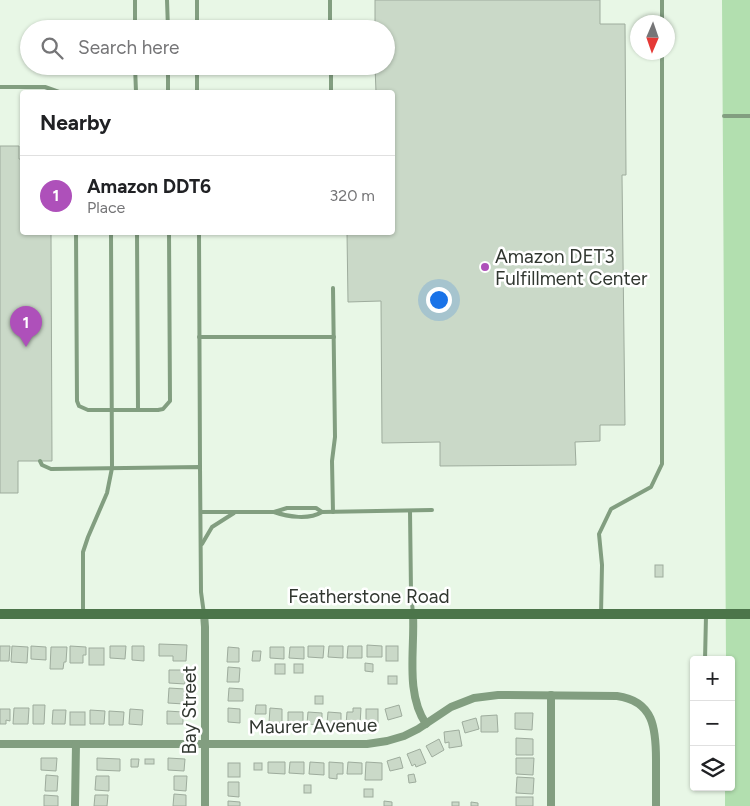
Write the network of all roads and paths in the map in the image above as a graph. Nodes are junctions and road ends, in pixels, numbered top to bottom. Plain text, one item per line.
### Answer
1 (135, 0) edge
2 (167, 0) edge
3 (197, 0) edge
4 (330, 0) edge
5 (662, 0) edge
6 (662, 15) edge
7 (135, 20) edge
8 (168, 20) edge
9 (197, 20) edge
10 (330, 20) edge
11 (662, 60) edge
12 (135, 75) edge
13 (168, 75) edge
14 (197, 75) edge
15 (331, 75) edge
16 (0, 86) edge
17 (51, 90) edge
18 (136, 90) edge
19 (168, 90) edge
20 (197, 90) edge
21 (331, 90) edge
22 (724, 116) dead end
23 (750, 116) edge
24 (76, 235) edge
25 (111, 235) edge
26 (136, 235) edge
27 (169, 235) edge
28 (199, 235) edge
29 (332, 288) dead end
30 (200, 337) junction
31 (334, 337) junction
32 (112, 410) junction
33 (138, 410) junction
34 (40, 461) dead end
35 (200, 466) junction
36 (112, 468) junction
37 (432, 510) dead end
38 (410, 511) junction
39 (200, 512) junction
40 (235, 512) junction
41 (274, 512) junction
42 (322, 512) junction
43 (333, 512) junction
44 (201, 546) junction
45 (0, 614) edge
46 (83, 614) junction
47 (204, 614) junction
48 (413, 614) junction
49 (601, 614) junction
50 (706, 614) junction
51 (750, 614) edge
52 (705, 656) edge
53 (551, 695) junction
54 (426, 724) junction
55 (0, 744) edge
56 (76, 744) junction
57 (205, 744) junction
58 (76, 806) edge
59 (205, 806) edge
60 (551, 806) edge
61 (656, 806) edge

1 - 7 lane
2 - 8 lane
3 - 9 lane
4 - 10 lane
5 - 6 lane
11 - 49 lane
12 - 18 lane
13 - 19 lane
14 - 20 lane
15 - 21 lane
16 - 17 lane
22 - 23 lane
24 - 32 lane
25 - 32 lane
26 - 33 lane
27 - 33 lane
28 - 30 lane
29 - 31 lane
30 - 31 lane
30 - 35 lane
31 - 43 lane
32 - 33 lane
32 - 36 lane
34 - 36 lane
35 - 36 lane
35 - 39 lane
36 - 46 lane
37 - 38 lane
38 - 43 lane
38 - 48 lane
39 - 40 lane
39 - 44 lane
40 - 41 lane
40 - 44 lane
41 - 42 lane
41 - 42 lane
42 - 43 lane
44 - 47 lane
45 - 46 street, Featherstone Road
46 - 47 street, Featherstone Road
47 - 48 street, Featherstone Road
47 - 57 street, Bay Street
48 - 49 street, Featherstone Road
48 - 54 street
49 - 50 street, Featherstone Road
50 - 51 street, Featherstone Road
50 - 52 lane
53 - 54 street, Maurer Avenue
53 - 60 street
53 - 61 street, Maurer Avenue
54 - 57 street, Maurer Avenue
55 - 56 street, Maurer Avenue
56 - 57 street, Maurer Avenue
56 - 58 street
57 - 59 street, Bay Street

